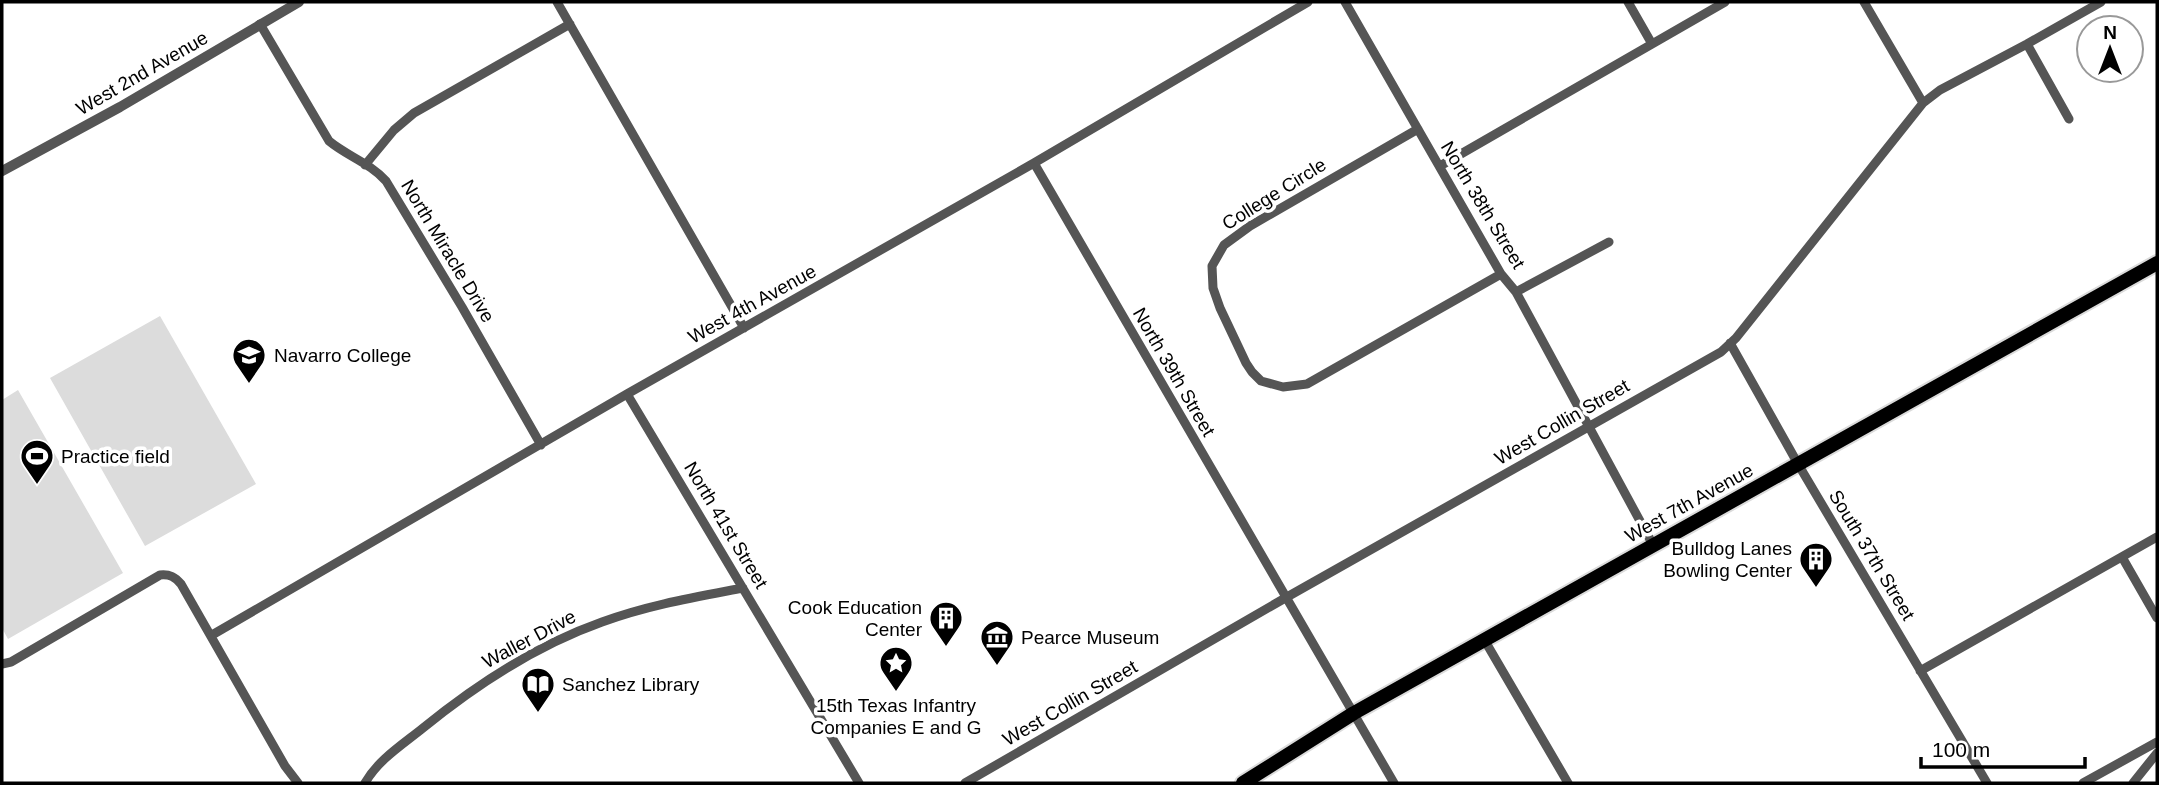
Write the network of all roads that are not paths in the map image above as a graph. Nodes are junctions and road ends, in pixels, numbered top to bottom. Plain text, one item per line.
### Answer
1 (299, 2) edge
2 (557, 2) edge
3 (1308, 2) edge
4 (1345, 2) edge
5 (1628, 2) edge
6 (1724, 2) edge
7 (1864, 2) edge
8 (2101, 2) edge
9 (260, 24) junction
10 (570, 24) junction
11 (1652, 44) junction
12 (2027, 44) junction
13 (1923, 103) junction
14 (2068, 119) dead end
15 (1418, 129) junction
16 (1034, 163) junction
17 (365, 164) junction
18 (1440, 166) junction
19 (2, 171) edge
20 (1609, 242) dead end
21 (2157, 263) edge
22 (1502, 274) junction
23 (1516, 292) junction
24 (744, 328) junction
25 (1730, 343) junction
26 (628, 394) junction
27 (1590, 426) junction
28 (541, 445) junction
29 (1798, 464) junction
30 (2157, 537) edge
31 (1653, 545) junction
32 (2122, 557) junction
33 (743, 588) junction
34 (1286, 597) junction
35 (2157, 618) edge
36 (212, 635) junction
37 (1485, 641) junction
38 (2, 664) edge
39 (1920, 671) junction
40 (1354, 713) junction
41 (2157, 742) edge
42 (2157, 753) edge
43 (984, 779) edge
44 (298, 783) edge
45 (365, 783) edge
46 (859, 783) edge
47 (965, 783) edge
48 (1242, 783) edge
49 (1394, 783) edge
50 (1568, 783) edge
51 (1987, 783) edge
52 (2083, 783) edge
53 (2133, 783) edge

1 - 9 street, West 2nd Avenue
2 - 10 street
3 - 16 street, West 4th Avenue
4 - 15 street, North 38th Street
5 - 11 street
6 - 11 street
7 - 13 street
8 - 12 street, West Collin Street
9 - 17 street, North Miracle Drive
9 - 19 street, West 2nd Avenue
10 - 17 street
10 - 24 street
11 - 18 street
12 - 13 street, West Collin Street
12 - 14 street
13 - 25 street, West Collin Street
15 - 18 street, North 38th Street
15 - 22 street, College Circle
16 - 24 street, West 4th Avenue
16 - 34 street, North 39th Street
17 - 28 street, North Miracle Drive
18 - 22 street, North 38th Street
20 - 23 street
21 - 29 main road, West 7th Avenue
22 - 23 street, North 38th Street
23 - 27 street, North 38th Street
24 - 26 street, West 4th Avenue
25 - 27 street, West Collin Street
25 - 29 street, South 37th Street
26 - 28 street, West 4th Avenue
26 - 33 street, North 41st Street
27 - 31 street, North 38th Street
27 - 34 street, West Collin Street
28 - 36 street, West 4th Avenue
29 - 31 main road, West 7th Avenue
29 - 39 street, South 37th Street
30 - 32 street
31 - 37 main road, West 7th Avenue
32 - 35 street
32 - 39 street
33 - 45 street, Waller Drive
33 - 46 street, North 41st Street
34 - 40 street, North 39th Street
34 - 43 street, West Collin Street
36 - 38 street
36 - 44 street
37 - 40 main road, West 7th Avenue
37 - 50 street
39 - 51 street, South 37th Street
40 - 48 main road, West 7th Avenue
40 - 49 street, North 39th Street
41 - 52 street
42 - 53 street
43 - 47 street, West Collin Street

